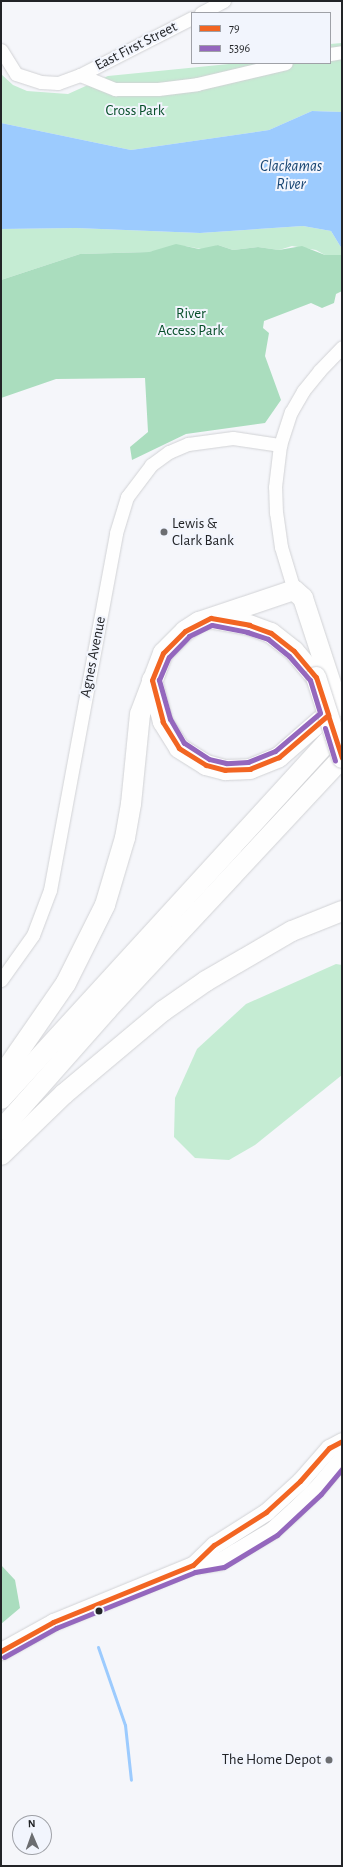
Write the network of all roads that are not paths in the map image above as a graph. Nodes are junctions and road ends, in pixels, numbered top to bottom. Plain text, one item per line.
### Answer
1 (220, 5) edge
2 (203, 12) edge
3 (191, 19) edge
4 (1, 50) edge
5 (342, 52) edge
6 (331, 54) edge
7 (277, 64) edge
8 (249, 67) edge
9 (80, 75) junction
10 (342, 348) edge
11 (280, 445) junction
12 (294, 590) junction
13 (211, 618) junction
14 (321, 672) junction
15 (152, 680) junction
16 (342, 702) edge
17 (342, 716) edge
18 (342, 726) edge
19 (342, 758) edge
20 (342, 911) edge
21 (1, 980) edge
22 (1, 1077) edge
23 (1, 1099) edge
24 (1, 1130) edge
25 (1, 1156) edge
26 (342, 1441) edge
27 (342, 1458) edge
28 (193, 1565) junction
29 (1, 1651) edge

1 - 2 street
3 - 9 street, East First Street
4 - 9 street, East First Street
5 - 6 street
7 - 8 street
8 - 9 street
10 - 11 street
11 - 12 street
11 - 21 street, Agnes Avenue
12 - 13 highway
12 - 14 highway
13 - 14 highway
13 - 15 highway
14 - 17 highway
14 - 19 highway, bridge
15 - 16 highway
15 - 22 highway
18 - 23 highway
19 - 24 highway
20 - 25 highway
26 - 28 main road
27 - 28 main road
28 - 29 main road

